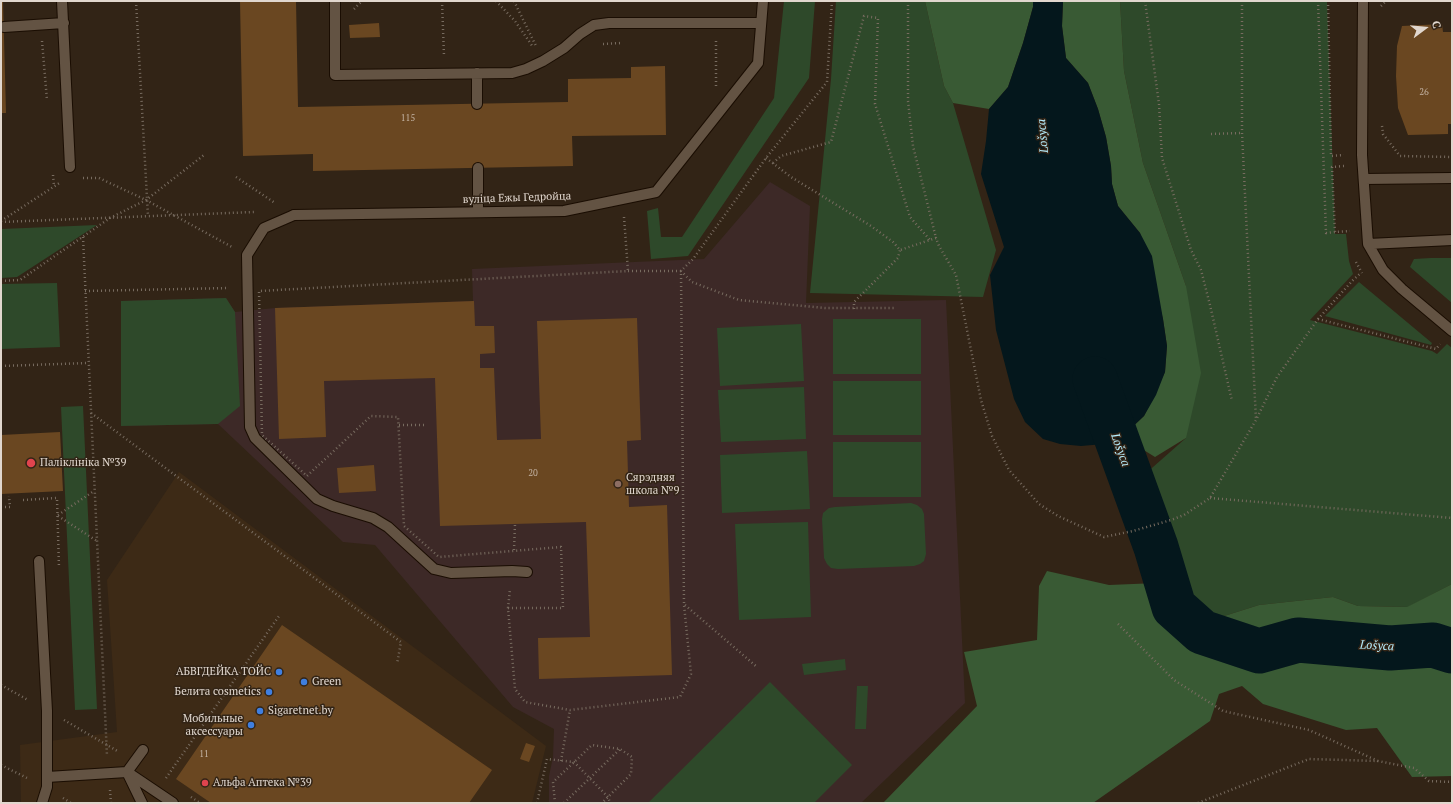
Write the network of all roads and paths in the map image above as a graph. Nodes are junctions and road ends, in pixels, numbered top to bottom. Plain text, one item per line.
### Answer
1 (62, 1) edge
2 (136, 1) edge
3 (335, 1) edge
4 (442, 1) edge
5 (496, 1) edge
6 (514, 1) edge
7 (763, 1) edge
8 (832, 1) edge
9 (908, 1) edge
10 (1145, 1) edge
11 (1242, 1) edge
12 (1318, 1) edge
13 (1328, 1) edge
14 (1363, 1) edge
15 (717, 23) junction
16 (761, 23) junction
17 (64, 24) junction
18 (41, 25) junction
19 (4, 27) dead end
20 (543, 60) junction
21 (477, 73) junction
22 (445, 74) junction
23 (716, 88) dead end
24 (47, 102) dead end
25 (477, 104) dead end
26 (1382, 118) dead end
27 (1242, 133) junction
28 (1211, 134) dead end
29 (204, 155) dead end
30 (1349, 155) dead end
31 (1452, 157) edge
32 (766, 158) junction
33 (773, 163) junction
34 (1347, 166) dead end
35 (70, 167) dead end
36 (478, 168) dead end
37 (52, 171) dead end
38 (99, 178) dead end
39 (236, 178) dead end
40 (1452, 178) edge
41 (68, 179) dead end
42 (1364, 179) junction
43 (54, 186) junction
44 (623, 198) junction
45 (146, 200) junction
46 (259, 212) dead end
47 (478, 212) junction
48 (172, 215) junction
49 (294, 215) junction
50 (148, 216) junction
51 (110, 218) junction
52 (1, 222) edge
53 (1354, 231) dead end
54 (1335, 232) junction
55 (82, 237) junction
56 (936, 238) junction
57 (931, 240) junction
58 (1452, 240) edge
59 (1368, 244) junction
60 (900, 250) junction
61 (247, 255) junction
62 (628, 271) junction
63 (682, 271) junction
64 (1366, 278) dead end
65 (1, 281) edge
66 (248, 287) junction
67 (85, 291) junction
68 (259, 291) junction
69 (894, 308) dead end
70 (854, 309) junction
71 (1318, 319) junction
72 (1452, 331) edge
73 (1435, 340) dead end
74 (88, 363) junction
75 (1, 366) edge
76 (1232, 401) dead end
77 (91, 413) junction
78 (1256, 420) junction
79 (399, 425) junction
80 (427, 425) dead end
81 (94, 491) junction
82 (9, 496) dead end
83 (1210, 498) junction
84 (23, 500) dead end
85 (1, 507) edge
86 (58, 516) junction
87 (1452, 518) edge
88 (97, 541) junction
89 (59, 549) dead end
90 (40, 561) dead end
91 (527, 572) dead end
92 (684, 605) junction
93 (279, 616) dead end
94 (1118, 624) dead end
95 (397, 664) dead end
96 (757, 667) dead end
97 (1, 685) edge
98 (570, 710) junction
99 (47, 711) junction
100 (106, 745) junction
101 (620, 749) junction
102 (143, 750) dead end
103 (561, 761) junction
104 (1378, 761) junction
105 (135, 762) junction
106 (574, 762) junction
107 (127, 772) junction
108 (108, 773) junction
109 (47, 776) junction
110 (590, 778) junction
111 (1452, 782) edge
112 (170, 783) dead end
113 (188, 795) dead end
114 (608, 797) junction
115 (42, 803) edge
116 (111, 803) edge
117 (142, 803) edge
118 (173, 803) edge
119 (200, 803) edge
120 (537, 803) edge
121 (555, 803) edge
122 (564, 803) edge
123 (602, 803) edge
124 (610, 803) edge
125 (1198, 803) edge

1 - 17 street
2 - 45 path
3 - 22 street
4 - 22 path
5 - 20 path
6 - 20 path
7 - 16 street, вуліца Ежы Гедройца
8 - 32 path
9 - 56 path
10 - 76 path
11 - 27 path
12 - 54 path
13 - 30 path
14 - 42 street
15 - 16 street
15 - 20 street
15 - 23 path
16 - 44 street, вуліца Ежы Гедройца
17 - 18 street
17 - 35 street
18 - 19 street
18 - 24 path
20 - 21 street
21 - 22 street
21 - 25 street
26 - 31 path
27 - 28 path
27 - 78 path
29 - 45 path
32 - 33 path
32 - 63 path
33 - 57 path
33 - 60 path
34 - 54 path
36 - 47 street
37 - 43 path
38 - 45 path
39 - 49 path
40 - 42 street
41 - 43 path
42 - 59 street
43 - 52 path
44 - 47 street, вуліца Ежы Гедройца
44 - 62 path
45 - 48 path
45 - 50 path
45 - 51 path
46 - 48 path
47 - 49 street, вуліца Ежы Гедройца
48 - 50 path
48 - 61 path
49 - 61 street
50 - 51 path
51 - 52 path
51 - 55 path
53 - 54 path
55 - 65 path
55 - 67 path
56 - 57 path
56 - 83 path
57 - 60 path
58 - 59 street
59 - 72 street
60 - 70 path
61 - 66 street
62 - 63 path
62 - 68 path
63 - 70 path
63 - 92 path
64 - 71 path
66 - 67 path
66 - 68 path
66 - 91 street
67 - 74 path
68 - 79 path
69 - 70 path
71 - 73 path
71 - 78 path
74 - 75 path
74 - 77 path
77 - 81 path
77 - 95 path
78 - 83 path
79 - 80 path
79 - 98 path
81 - 86 path
81 - 88 path
82 - 85 path
83 - 87 path
84 - 86 path
86 - 88 path
86 - 89 path
88 - 100 path
90 - 99 street
92 - 96 path
92 - 98 path
93 - 112 path
94 - 104 path
97 - 99 path
98 - 103 path
99 - 100 path
99 - 109 street
100 - 105 path
100 - 108 path
101 - 106 path
101 - 110 path
101 - 114 path
102 - 105 street
103 - 106 path
103 - 120 path
104 - 111 path
104 - 125 path
105 - 107 street
106 - 110 path
106 - 121 path
107 - 108 street
107 - 117 street
107 - 118 street
108 - 109 street
108 - 116 path
109 - 115 street
110 - 114 path
110 - 122 path
113 - 119 path
114 - 123 path
114 - 124 path

